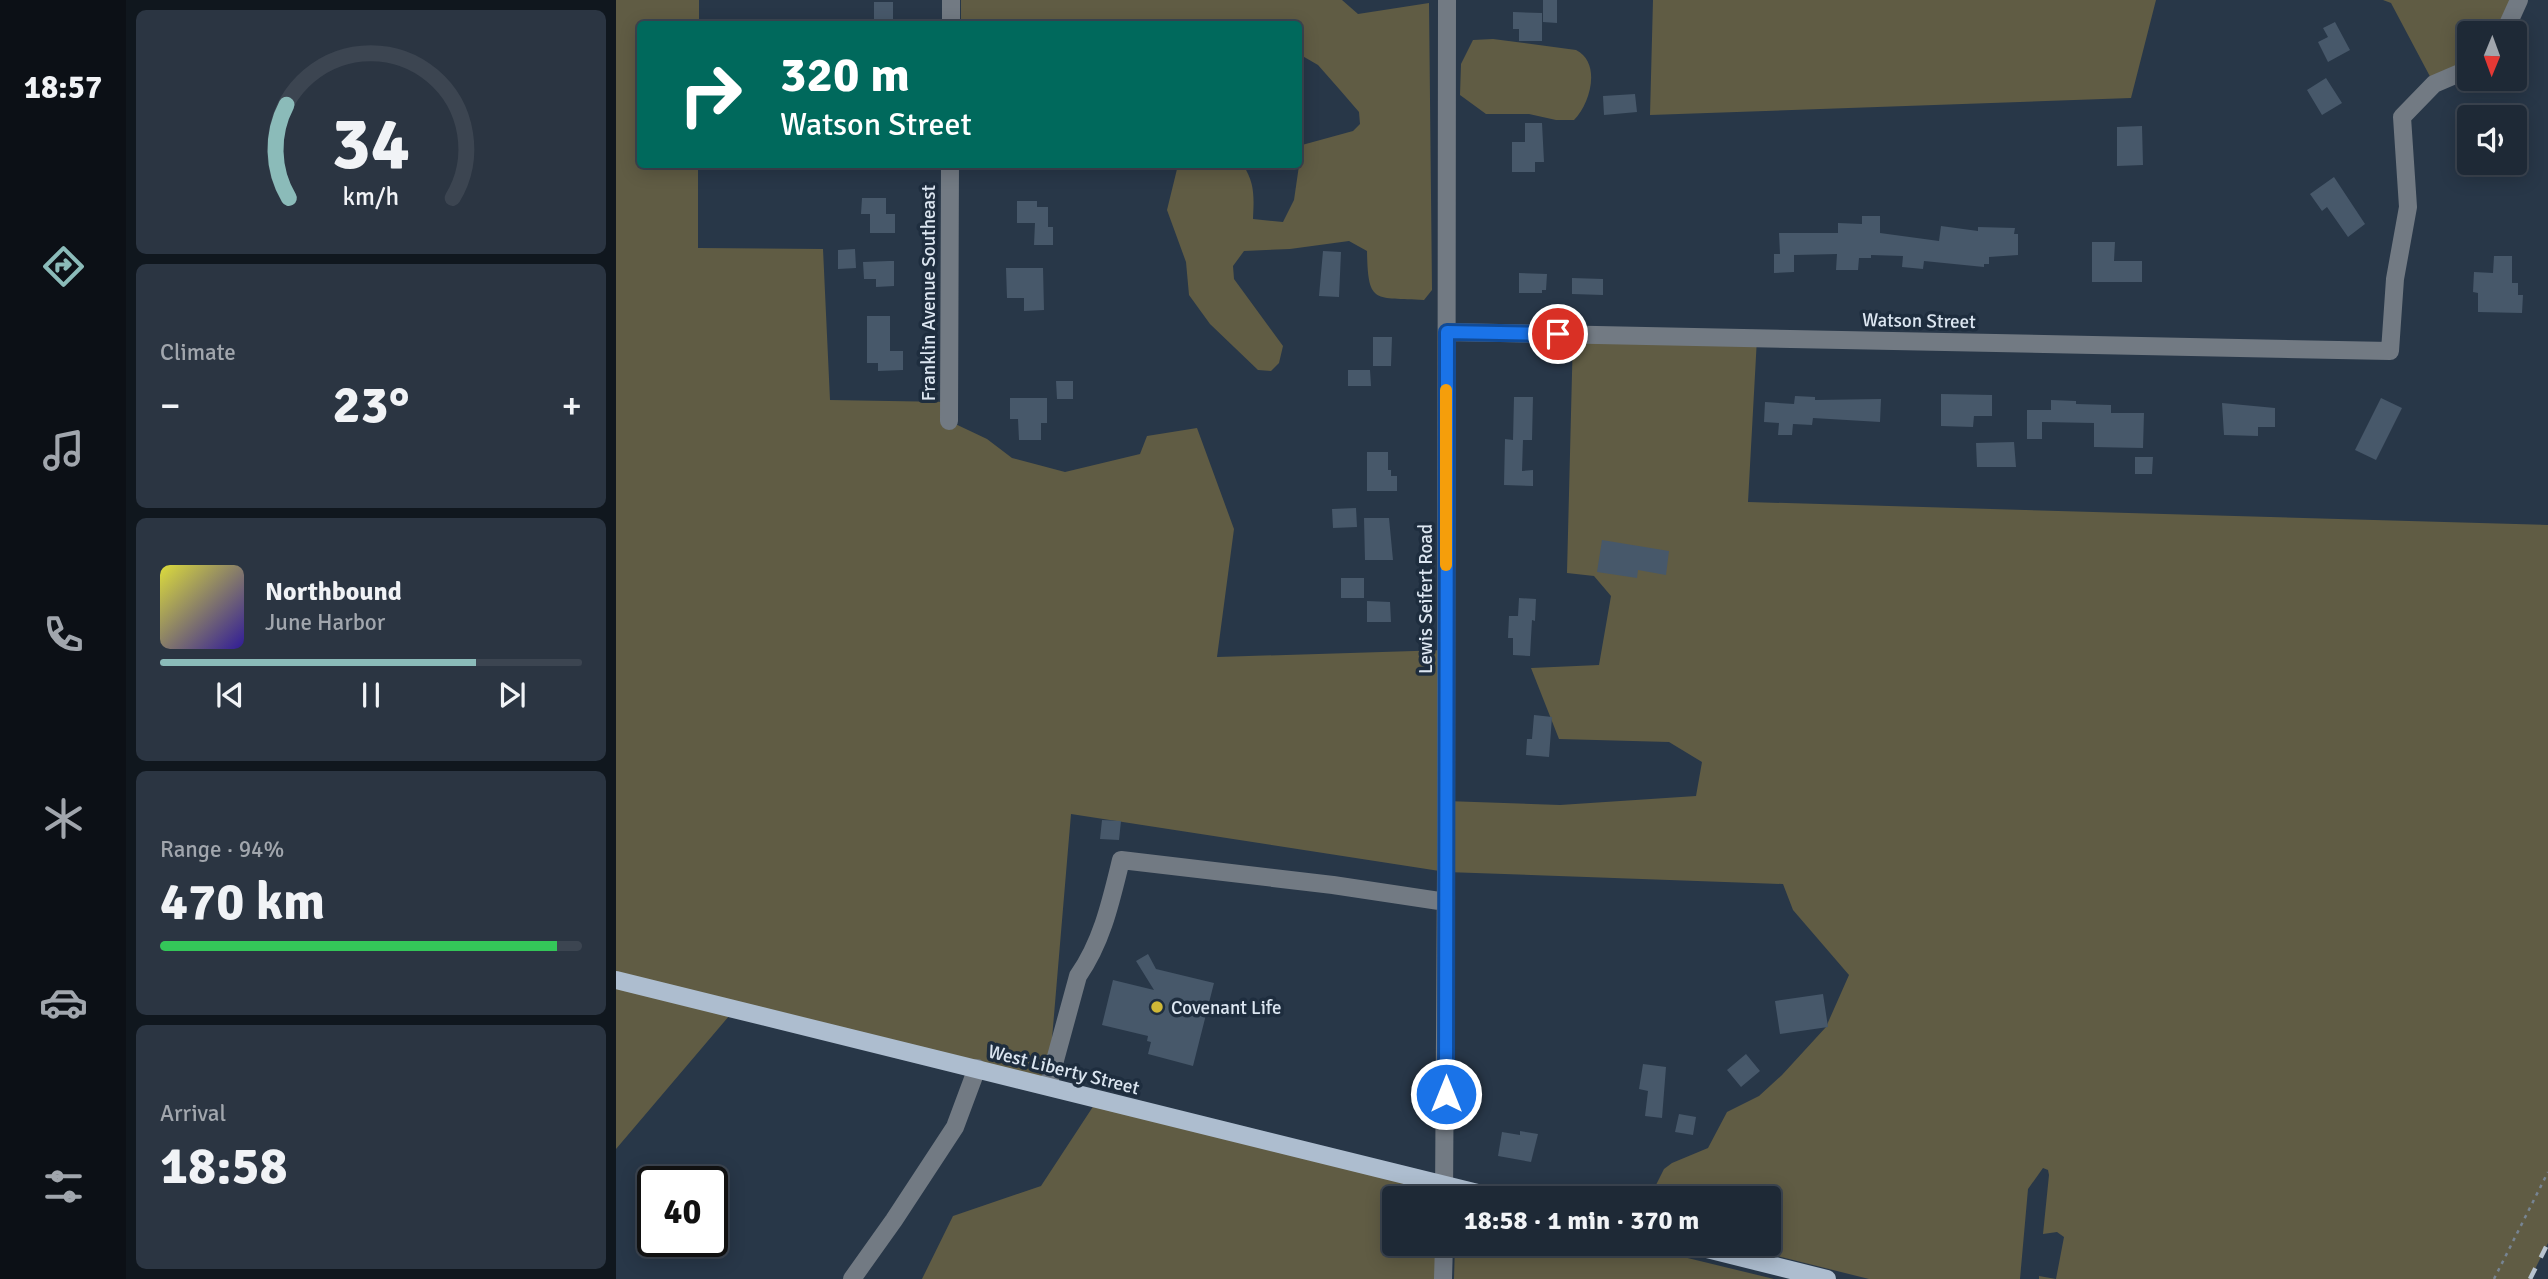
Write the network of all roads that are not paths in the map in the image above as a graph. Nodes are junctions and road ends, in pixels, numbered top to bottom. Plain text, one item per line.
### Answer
1 (951, 0) edge
2 (1447, 0) edge
3 (2519, 0) edge
4 (951, 21) edge
5 (2509, 21) edge
6 (2457, 74) edge
7 (950, 168) edge
8 (1447, 332) junction
9 (948, 421) dead end
10 (1446, 902) junction
11 (616, 980) edge
12 (976, 1068) junction
13 (1048, 1086) junction
14 (1425, 1186) edge
15 (1444, 1186) edge
16 (1444, 1256) edge
17 (1735, 1256) edge
18 (852, 1279) edge
19 (1443, 1279) edge
20 (1827, 1279) edge

1 - 4 street
2 - 8 street, Lewis Seifert Road
3 - 5 street
6 - 8 street, Watson Street
7 - 9 street, Franklin Avenue Southeast
8 - 10 street, Lewis Seifert Road
10 - 13 street
10 - 15 street, Lewis Seifert Road
11 - 12 main road, West Liberty Street
12 - 13 main road, West Liberty Street
12 - 18 street
13 - 14 main road, West Liberty Street
16 - 19 street
17 - 20 main road

